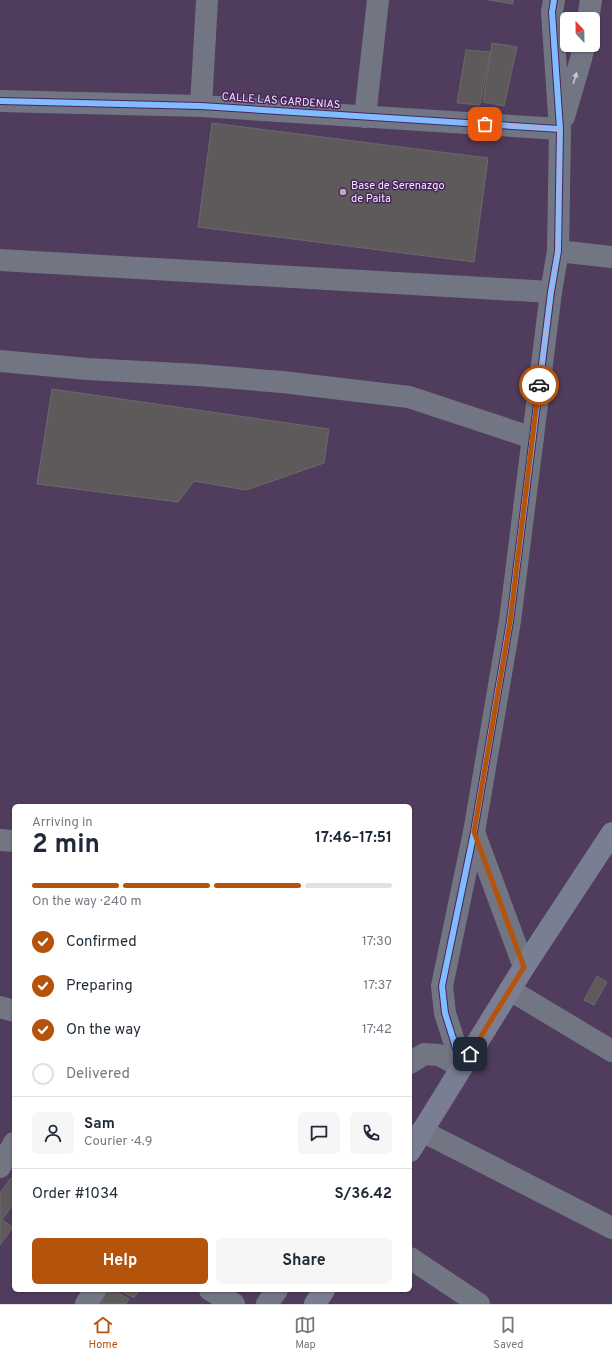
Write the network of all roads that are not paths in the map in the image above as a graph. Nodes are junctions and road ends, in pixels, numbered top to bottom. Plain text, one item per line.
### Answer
1 (208, 0) edge
2 (378, 0) edge
3 (554, 0) edge
4 (591, 0) edge
5 (589, 12) edge
6 (582, 52) edge
7 (0, 101) edge
8 (201, 106) junction
9 (365, 117) junction
10 (560, 129) junction
11 (558, 251) junction
12 (612, 257) edge
13 (0, 260) edge
14 (551, 292) junction
15 (0, 360) edge
16 (533, 438) junction
17 (474, 832) junction
18 (611, 836) edge
19 (0, 840) edge
20 (12, 841) edge
21 (524, 967) junction
22 (510, 990) junction
23 (0, 1007) edge
24 (12, 1010) edge
25 (612, 1052) edge
26 (412, 1062) edge
27 (462, 1067) junction
28 (422, 1131) junction
29 (12, 1147) edge
30 (412, 1148) edge
31 (0, 1168) edge
32 (12, 1172) edge
33 (612, 1228) edge
34 (412, 1259) edge
35 (94, 1292) edge
36 (213, 1292) edge
37 (275, 1292) edge
38 (323, 1292) edge
39 (86, 1304) edge
40 (234, 1304) edge
41 (267, 1304) edge
42 (315, 1304) edge
43 (479, 1304) edge

1 - 8 street
2 - 9 street
3 - 10 street
4 - 5 street
10 -> 6 street
7 - 8 street, CALLE LAS GARDENIAS
8 - 9 street, CALLE LAS GARDENIAS
9 - 10 street, CALLE LAS GARDENIAS
10 - 11 street
11 - 12 street
11 - 14 street
13 - 14 street
14 - 16 street
15 - 16 street
16 - 17 street
17 - 21 street
17 - 27 street
18 - 21 main road
19 - 20 street
21 - 22 main road
22 - 25 street
22 - 27 main road
23 - 24 street
26 - 27 street
27 - 28 main road
28 - 30 main road
28 - 33 street
29 - 31 street
31 - 32 street
34 - 43 street
35 - 39 street
36 - 40 street
37 - 41 street
38 - 42 main road

